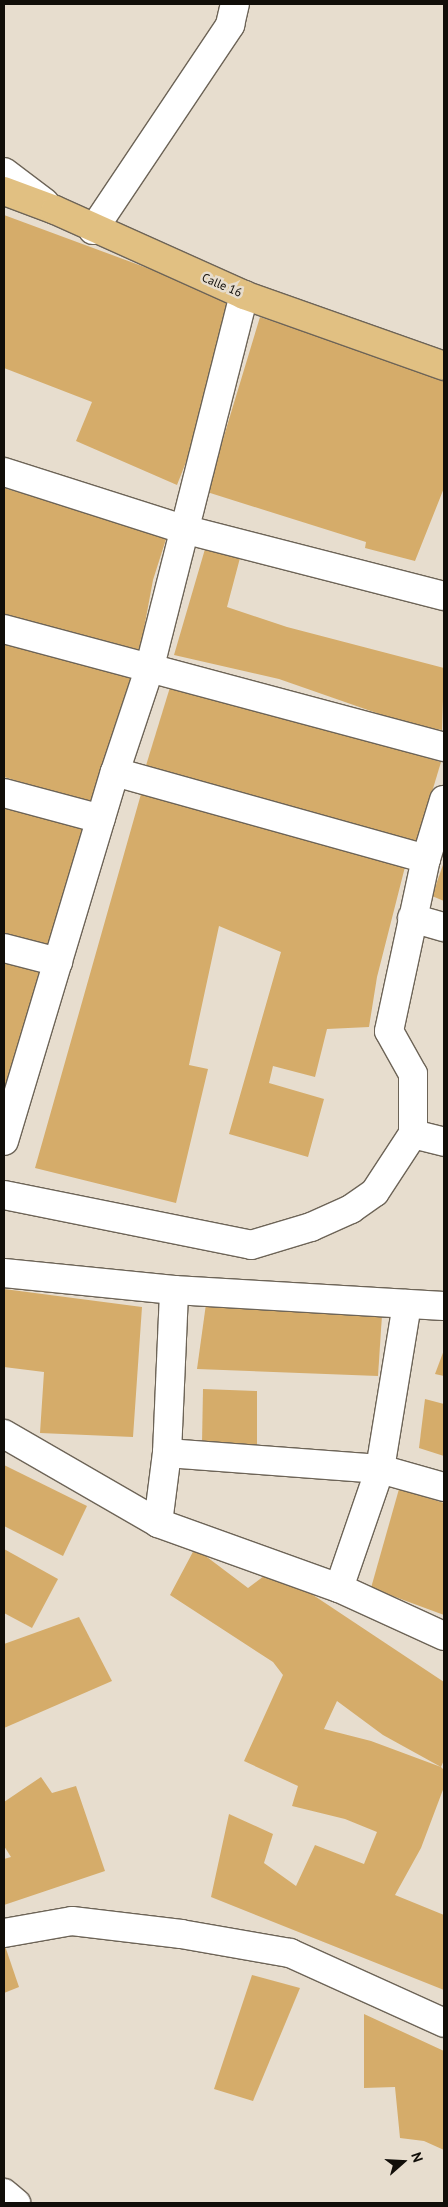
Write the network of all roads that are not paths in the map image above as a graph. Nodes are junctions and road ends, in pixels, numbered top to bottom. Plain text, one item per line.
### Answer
1 (235, 4) edge
2 (4, 172) edge
3 (4, 191) edge
4 (55, 210) junction
5 (92, 230) junction
6 (244, 294) junction
7 (444, 366) edge
8 (4, 472) edge
9 (183, 529) junction
10 (444, 596) edge
11 (4, 629) edge
12 (149, 670) junction
13 (444, 747) edge
14 (115, 772) junction
15 (4, 792) edge
16 (444, 800) edge
17 (101, 819) junction
18 (426, 859) junction
19 (412, 918) junction
20 (444, 927) edge
21 (4, 948) edge
22 (58, 962) junction
23 (412, 1134) junction
24 (4, 1141) edge
25 (444, 1142) edge
26 (4, 1195) edge
27 (4, 1273) edge
28 (174, 1290) junction
29 (407, 1304) junction
30 (444, 1306) edge
31 (4, 1434) edge
32 (167, 1453) junction
33 (380, 1469) junction
34 (444, 1487) edge
35 (158, 1523) junction
36 (339, 1588) junction
37 (444, 1636) edge
38 (4, 1932) edge
39 (444, 2023) edge
40 (4, 2193) edge
41 (16, 2203) edge

1 - 5 street
2 - 4 street
3 - 4 main road, Calle 16
4 - 5 main road, Calle 16
5 - 6 main road, Calle 16
6 - 7 main road, Calle 16
6 - 9 street
8 - 9 street
9 - 10 street
9 - 12 street
11 - 12 street
12 - 13 street
12 - 14 street
14 - 17 street
14 - 18 street
15 - 17 street
16 - 18 street
17 - 22 street
18 - 19 street
19 - 20 street
19 - 23 street
21 - 22 street
22 - 24 street
23 - 25 street
23 - 26 street
27 - 28 street
28 - 29 street
28 - 32 street
29 - 30 street
29 - 33 street
31 - 35 street
32 - 33 street
32 - 35 street
33 - 34 street
33 - 36 street
35 - 36 street
36 - 37 street
38 - 39 street
40 - 41 street

